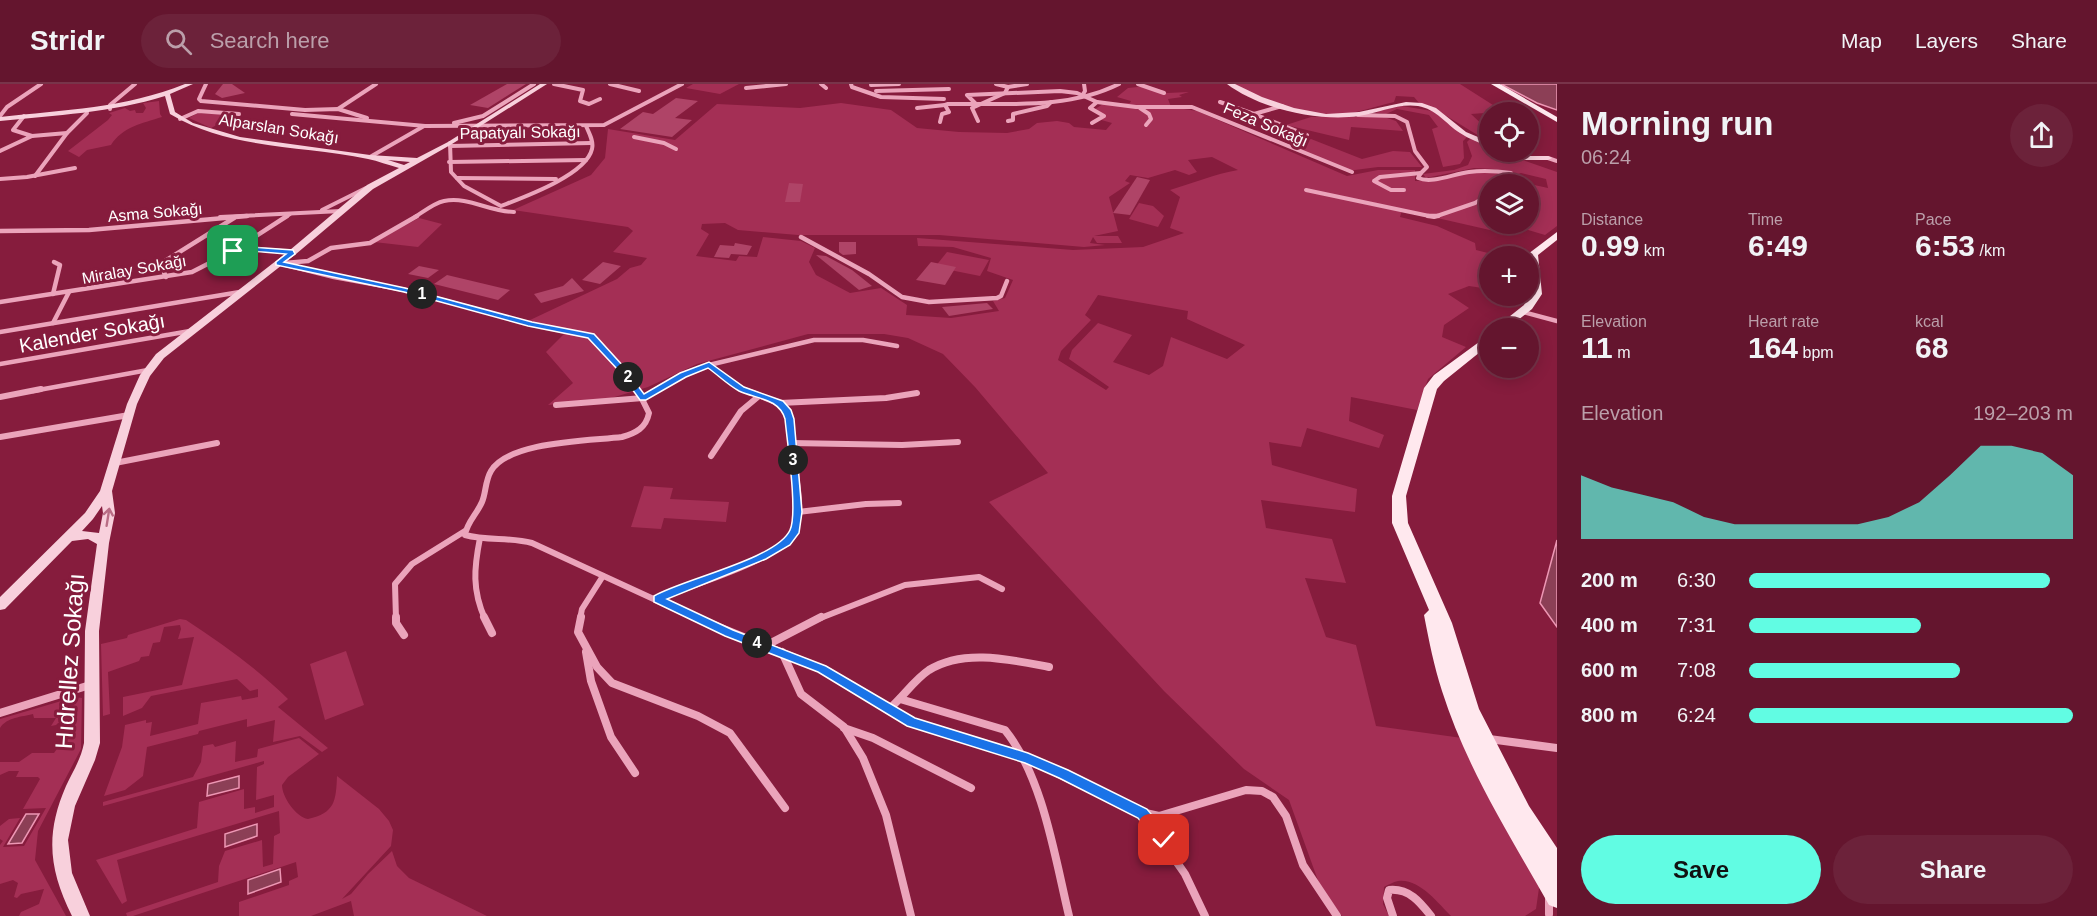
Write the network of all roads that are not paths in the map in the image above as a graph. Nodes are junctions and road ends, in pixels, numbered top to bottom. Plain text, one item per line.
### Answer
1 (41, 84) edge
2 (135, 84) edge
3 (190, 84) edge
4 (206, 84) edge
5 (376, 84) edge
6 (534, 84) edge
7 (544, 84) edge
8 (554, 84) edge
9 (610, 84) edge
10 (682, 84) edge
11 (786, 84) edge
12 (821, 84) edge
13 (851, 84) edge
14 (898, 84) edge
15 (996, 84) edge
16 (1027, 84) edge
17 (1084, 84) edge
18 (1119, 84) edge
19 (1138, 84) edge
20 (1230, 84) edge
21 (1494, 84) edge
22 (871, 85) edge
23 (1007, 85) edge
24 (949, 86) edge
25 (746, 88) dead end
26 (826, 88) dead end
27 (902, 89) junction
28 (639, 91) dead end
29 (876, 91) dead end
30 (167, 93) junction
31 (1005, 93) junction
32 (1164, 93) dead end
33 (1082, 96) junction
34 (600, 99) dead end
35 (944, 99) junction
36 (1051, 101) junction
37 (984, 102) junction
38 (1097, 102) junction
39 (1220, 102) dead end
40 (975, 103) junction
41 (951, 104) junction
42 (945, 105) junction
43 (1282, 106) junction
44 (1136, 107) junction
45 (917, 108) dead end
46 (110, 109) junction
47 (339, 109) junction
48 (87, 112) junction
49 (239, 114) dead end
50 (292, 114) dead end
51 (1254, 114) junction
52 (1354, 115) junction
53 (24, 116) junction
54 (0, 117) edge
55 (180, 119) junction
56 (1557, 120) edge
57 (978, 121) dead end
58 (1008, 121) dead end
59 (940, 122) dead end
60 (1092, 123) dead end
61 (1146, 125) dead end
62 (425, 126) junction
63 (586, 126) junction
64 (474, 127) junction
65 (67, 133) junction
66 (1307, 135) dead end
67 (32, 136) junction
68 (634, 137) dead end
69 (1479, 140) edge
70 (591, 143) junction
71 (450, 144) junction
72 (676, 149) dead end
73 (0, 152) edge
74 (370, 157) junction
75 (1539, 158) edge
76 (1548, 158) joint
77 (1557, 159) edge
78 (416, 160) junction
79 (586, 160) junction
80 (449, 162) junction
81 (402, 167) junction
82 (75, 168) dead end
83 (1352, 172) dead end
84 (1421, 173) junction
85 (1511, 174) edge
86 (34, 176) junction
87 (456, 178) junction
88 (0, 179) edge
89 (557, 179) junction
90 (370, 186) junction
91 (1306, 190) dead end
92 (1404, 190) dead end
93 (1479, 201) edge
94 (341, 211) junction
95 (312, 212) junction
96 (514, 212) dead end
97 (292, 213) junction
98 (238, 216) junction
99 (0, 231) edge
100 (1557, 235) edge
101 (801, 237) dead end
102 (238, 248) junction
103 (293, 252) junction
104 (54, 262) dead end
105 (278, 263) junction
106 (166, 278) junction
107 (1007, 281) dead end
108 (69, 292) junction
109 (240, 292) junction
110 (52, 294) junction
111 (0, 302) edge
112 (1523, 312) junction
113 (1515, 318) edge
114 (1557, 321) edge
115 (53, 323) junction
116 (190, 331) junction
117 (0, 332) edge
118 (897, 346) dead end
119 (1479, 347) edge
120 (0, 364) edge
121 (709, 365) junction
122 (148, 370) junction
123 (917, 393) dead end
124 (759, 396) junction
125 (0, 397) edge
126 (643, 398) junction
127 (780, 403) junction
128 (556, 405) dead end
129 (129, 415) junction
130 (0, 437) edge
131 (958, 441) dead end
132 (217, 443) dead end
133 (792, 443) junction
134 (711, 456) dead end
135 (115, 463) junction
136 (106, 490) junction
137 (899, 503) dead end
138 (798, 512) junction
139 (465, 531) junction
140 (69, 537) junction
141 (480, 538) junction
142 (103, 543) junction
143 (603, 576) junction
144 (1002, 589) dead end
145 (1431, 594) junction
146 (658, 599) junction
147 (0, 605) edge
148 (492, 633) dead end
149 (404, 635) dead end
150 (765, 646) junction
151 (586, 648) junction
152 (782, 652) junction
153 (1049, 667) dead end
154 (91, 685) junction
155 (900, 699) junction
156 (889, 709) junction
157 (0, 713) edge
158 (844, 727) junction
159 (1484, 739) junction
160 (1557, 748) edge
161 (1018, 755) junction
162 (635, 773) dead end
163 (971, 788) dead end
164 (785, 808) dead end
165 (1142, 813) junction
166 (1552, 892) edge
167 (81, 916) edge
168 (911, 916) edge
169 (1069, 916) edge
170 (1205, 916) edge
171 (1337, 916) edge
172 (1393, 916) edge
173 (1431, 916) edge

1 - 54 street
2 - 46 street
3 - 30 street
4 - 47 street
5 - 47 street
6 - 47 street
7 - 64 street
8 - 34 street
9 - 28 street
10 - 63 street
11 - 25 street
12 - 26 street
13 - 35 street
14 - 22 street
14 - 27 street
15 - 23 street
16 - 23 street
17 - 33 street
18 - 33 street
19 - 32 street
20 - 43 street
21 - 56 main road
23 - 31 street
24 - 27 street
24 - 35 street
27 - 29 street
30 - 46 street
30 - 55 street
31 - 33 street
31 - 37 street
31 - 40 street
33 - 36 street
33 - 38 street, Feza Sokağı
35 - 41 street
36 - 37 street
36 - 58 street
37 - 40 street
37 - 57 street
38 - 44 street, Feza Sokağı
38 - 60 street
39 - 51 street
40 - 41 street
41 - 42 street
42 - 45 street
42 - 59 street
43 - 51 street
43 - 52 street
44 - 61 street
44 - 83 street, Feza Sokağı
46 - 48 street
48 - 53 street
48 - 65 street
49 - 55 street
50 - 62 street
51 - 66 street
52 - 69 street
52 - 84 street
53 - 54 street
53 - 67 street
55 - 74 street, Alparslan Sokağı
62 - 64 street
62 - 74 street
63 - 64 street
63 - 70 street
64 - 71 street
65 - 67 street
65 - 86 street
67 - 73 street
68 - 72 street
70 - 71 street, Papatyalı Sokağı
70 - 79 street
71 - 78 street
71 - 80 street
74 - 78 street, Alparslan Sokağı
74 - 81 street, Alparslan Sokağı
75 - 76 street
76 - 77 street
78 - 81 street
79 - 80 street
79 - 89 street
80 - 87 street
81 - 90 street
82 - 86 street
84 - 85 street
84 - 92 street
86 - 88 street
87 - 89 street
87 - 89 street
90 - 94 street
90 - 95 street, Asma Sokağı
91 - 93 street
94 - 95 street, Asma Sokağı
94 - 103 street
95 - 97 street, Asma Sokağı
96 - 105 street
97 - 98 street, Asma Sokağı
97 - 102 street, Miralay Sokağı
98 - 99 street, Asma Sokağı
98 - 106 street
100 - 112 main road
101 - 107 street
102 - 103 street
102 - 106 street, Miralay Sokağı
103 - 105 street
104 - 110 street
105 - 109 street
105 - 126 street
106 - 108 street, Miralay Sokağı
108 - 110 street, Miralay Sokağı
108 - 115 street
109 - 115 street
109 - 116 street
110 - 111 street, Miralay Sokağı
112 - 113 main road
112 - 114 street
115 - 117 street
116 - 120 street, Kalender Sokağı
116 - 122 street
118 - 121 street
119 - 145 main road
121 - 124 street
121 - 126 street
122 - 125 street
122 - 129 street
123 - 127 street
124 - 127 street
124 - 134 street
126 - 128 street
126 - 139 street
127 - 133 street
129 - 130 street
129 - 135 street
131 - 133 street
132 - 135 street
133 - 138 street
135 - 136 street
136 - 140 street
142 -> 136 street, Hıdrellez Sokağı
137 - 138 street
138 - 146 street
139 - 141 street
139 - 149 street
140 - 142 street
140 - 147 street
141 - 143 street
141 - 148 street
142 - 154 street, Hıdrellez Sokağı
143 - 146 street
143 - 151 street
144 - 150 street
145 - 159 main road
145 - 166 main road
146 - 150 street
150 - 152 street
151 - 162 street
151 - 164 street
152 - 156 street
152 - 158 street
153 - 155 street
154 - 157 street
154 - 167 street, Hıdrellez Sokağı
155 - 156 street
155 - 161 street
156 - 161 street
158 - 163 street
158 - 168 street
159 - 160 street
159 - 166 main road
161 - 165 street
161 - 169 street
165 - 170 street
165 - 171 street
172 - 173 street

